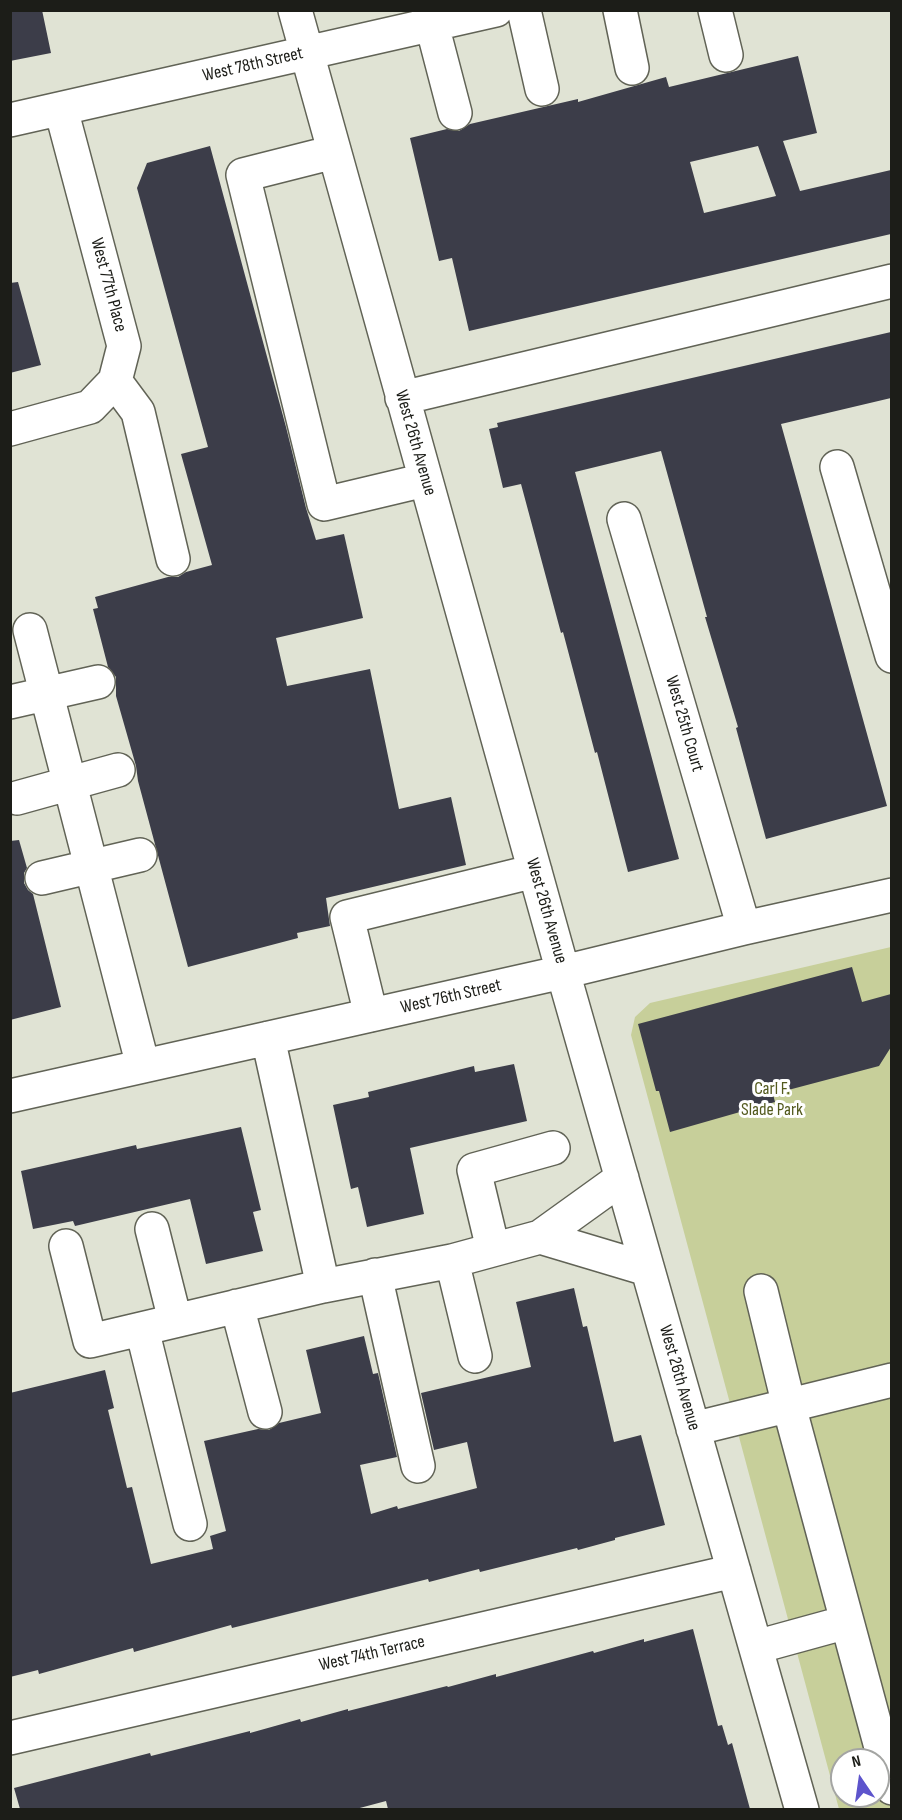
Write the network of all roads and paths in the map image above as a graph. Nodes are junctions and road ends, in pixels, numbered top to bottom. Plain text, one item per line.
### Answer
1 (295, 10) edge
2 (496, 10) edge
3 (524, 10) edge
4 (620, 10) edge
5 (715, 10) edge
6 (432, 25) junction
7 (306, 54) junction
8 (726, 55) dead end
9 (632, 68) dead end
10 (542, 89) dead end
11 (61, 108) junction
12 (454, 113) dead end
13 (10, 120) edge
14 (334, 152) junction
15 (891, 281) edge
16 (115, 381) junction
17 (402, 398) junction
18 (10, 429) edge
19 (837, 467) dead end
20 (425, 480) junction
21 (624, 519) dead end
22 (173, 559) dead end
23 (30, 630) dead end
24 (891, 657) edge
25 (98, 682) dead end
26 (46, 694) junction
27 (10, 702) edge
28 (118, 770) dead end
29 (69, 783) junction
30 (17, 798) dead end
31 (140, 855) dead end
32 (91, 866) junction
33 (535, 871) junction
34 (42, 878) dead end
35 (891, 895) edge
36 (744, 928) junction
37 (563, 972) junction
38 (371, 1015) junction
39 (268, 1038) junction
40 (142, 1066) junction
41 (10, 1096) edge
42 (553, 1148) dead end
43 (622, 1178) junction
44 (152, 1229) dead end
45 (540, 1237) junction
46 (66, 1246) dead end
47 (493, 1249) junction
48 (452, 1261) junction
49 (648, 1269) junction
50 (375, 1275) junction
51 (323, 1286) junction
52 (761, 1291) dead end
53 (237, 1306) junction
54 (175, 1320) junction
55 (142, 1329) junction
56 (475, 1356) dead end
57 (891, 1380) edge
58 (789, 1406) junction
59 (265, 1412) dead end
60 (693, 1429) junction
61 (418, 1466) dead end
62 (190, 1524) dead end
63 (734, 1570) junction
64 (847, 1622) junction
65 (756, 1647) junction
66 (10, 1738) edge
67 (891, 1788) edge
68 (802, 1809) edge

1 - 7 street, West 26th Avenue
2 - 6 street, West 78th Street
3 - 10 street
4 - 9 street
5 - 8 street
6 - 7 street, West 78th Street
6 - 12 street
7 - 11 street, West 78th Street
7 - 14 street, West 26th Avenue
11 - 13 street, West 78th Street
11 - 16 street, West 77th Place
14 - 17 street, West 26th Avenue
14 - 20 street
15 - 17 street
16 - 18 street, West 77th Place
16 - 22 street
17 - 20 street, West 26th Avenue
19 - 24 street
20 - 33 street, West 26th Avenue
21 - 36 street, West 25th Court
23 - 26 street
25 - 26 street
26 - 27 street
26 - 29 street
28 - 29 street
29 - 30 street
29 - 32 street
31 - 32 street
32 - 34 street
32 - 40 street
33 - 37 street, West 26th Avenue
33 - 38 street
35 - 36 street, West 76th Street
36 - 37 street, West 76th Street
37 - 38 street, West 76th Street
37 - 43 street, West 26th Avenue
38 - 39 street, West 76th Street
39 - 40 street, West 76th Street
39 - 51 street
40 - 41 street, West 76th Street
42 - 47 street
43 - 45 street
43 - 49 street, West 26th Avenue
44 - 54 street
45 - 47 street
45 - 49 street
46 - 55 street
47 - 48 street
48 - 50 street
48 - 56 street
49 - 60 street, West 26th Avenue
50 - 51 street
50 - 61 street
51 - 53 street
52 - 58 street
53 - 54 street
53 - 59 street
54 - 55 street
55 - 62 street
57 - 58 street
58 - 60 street
58 - 64 street
60 - 63 street, West 26th Avenue
63 - 65 street, West 26th Avenue
63 - 66 street, West 74th Terrace
64 - 65 street
64 - 67 street
65 - 68 street, West 26th Avenue

